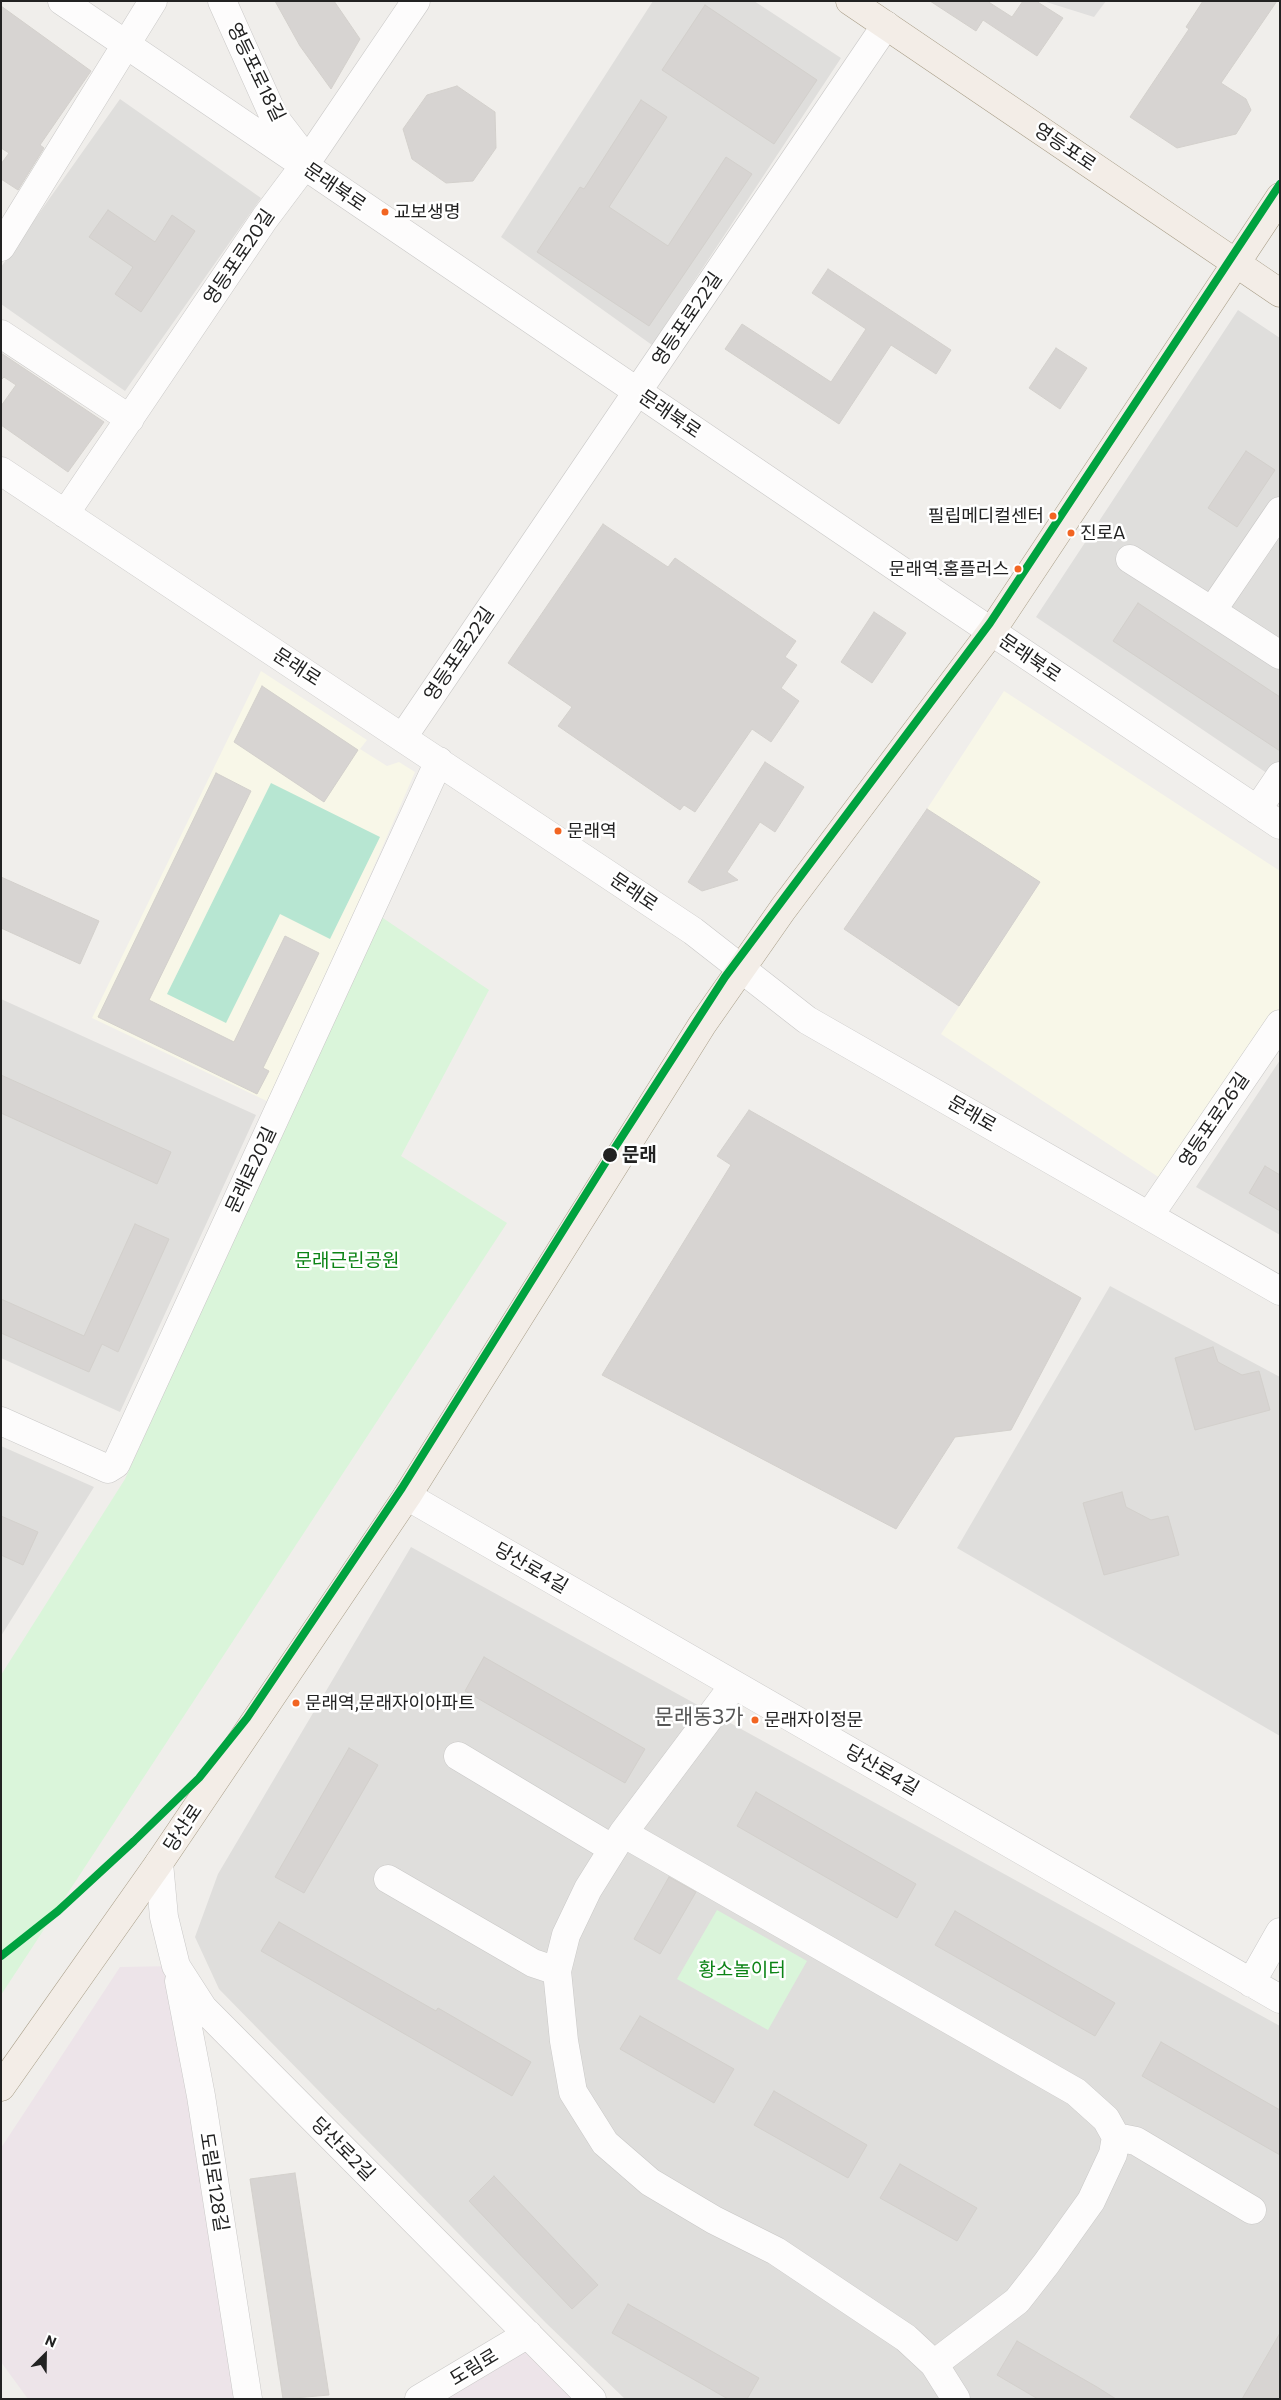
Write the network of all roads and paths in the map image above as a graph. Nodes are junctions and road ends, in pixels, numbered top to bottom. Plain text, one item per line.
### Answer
1 (62, 1) edge
2 (152, 1) edge
3 (222, 1) edge
4 (416, 1) edge
5 (850, 1) edge
6 (886, 26) junction
7 (124, 44) junction
8 (304, 166) junction
9 (1280, 198) edge
10 (1, 247) edge
11 (1236, 264) junction
12 (1280, 293) edge
13 (1, 334) edge
14 (637, 392) junction
15 (130, 419) junction
16 (1, 471) edge
17 (1280, 511) edge
18 (65, 514) junction
19 (1130, 559) dead end
20 (1212, 611) junction
21 (991, 632) junction
22 (1280, 655) edge
23 (403, 737) junction
24 (439, 761) junction
25 (1280, 776) edge
26 (1257, 810) junction
27 (1280, 825) edge
28 (741, 968) junction
29 (1280, 1024) edge
30 (1149, 1216) junction
31 (1280, 1291) edge
32 (1, 1421) edge
33 (407, 1496) junction
34 (734, 1685) junction
35 (458, 1756) dead end
36 (618, 1841) junction
37 (159, 1863) junction
38 (388, 1879) dead end
39 (1280, 1932) edge
40 (176, 1966) junction
41 (557, 1971) junction
42 (1251, 1983) junction
43 (1280, 1999) edge
44 (1, 2087) edge
45 (1116, 2137) junction
46 (1252, 2210) dead end
47 (528, 2334) junction
48 (934, 2364) junction
49 (248, 2399) edge
50 (419, 2399) edge
51 (592, 2399) edge
52 (956, 2399) edge

1 - 7 street, 문래북로
2 - 7 street
3 - 8 street, 영등포로18길
4 - 8 street, 영등포로20길
5 - 6 main road, 영등포로
6 - 11 main road, 영등포로
6 - 14 street, 영등포로22길
7 - 8 street, 문래북로
7 - 10 street
8 - 14 street, 문래북로
8 - 15 street, 영등포로20길
9 - 11 main road, 당산로
11 - 12 main road, 영등포로
11 - 21 main road, 당산로
13 - 15 street
14 - 21 street, 문래북로
14 - 23 street, 영등포로22길
15 - 18 street, 영등포로20길
16 - 18 street, 문래로
17 - 20 street
18 - 23 street, 문래로
19 - 20 street
20 - 22 street
21 - 26 street, 문래북로
21 - 28 main road, 당산로
23 - 24 street, 문래로
24 - 28 street, 문래로
24 - 32 street, 문래로20길
25 - 26 street
26 - 27 street, 문래북로
28 - 30 street, 문래로
28 - 33 main road, 당산로
29 - 30 street, 영등포로26길
30 - 31 street, 문래로
33 - 34 street, 당산로4길
33 - 37 main road, 당산로
34 - 36 street
34 - 42 street, 당산로4길
35 - 36 street
36 - 41 street
36 - 45 street
37 - 40 street, 당산로2길
37 - 44 main road, 당산로
38 - 41 street
39 - 42 street
40 - 47 street, 당산로2길
40 - 49 street, 도림로128길
41 - 48 street
42 - 43 street, 당산로4길
45 - 46 street
45 - 48 street
47 - 50 street, 도림로
47 - 51 street, 당산로2길
48 - 52 street

